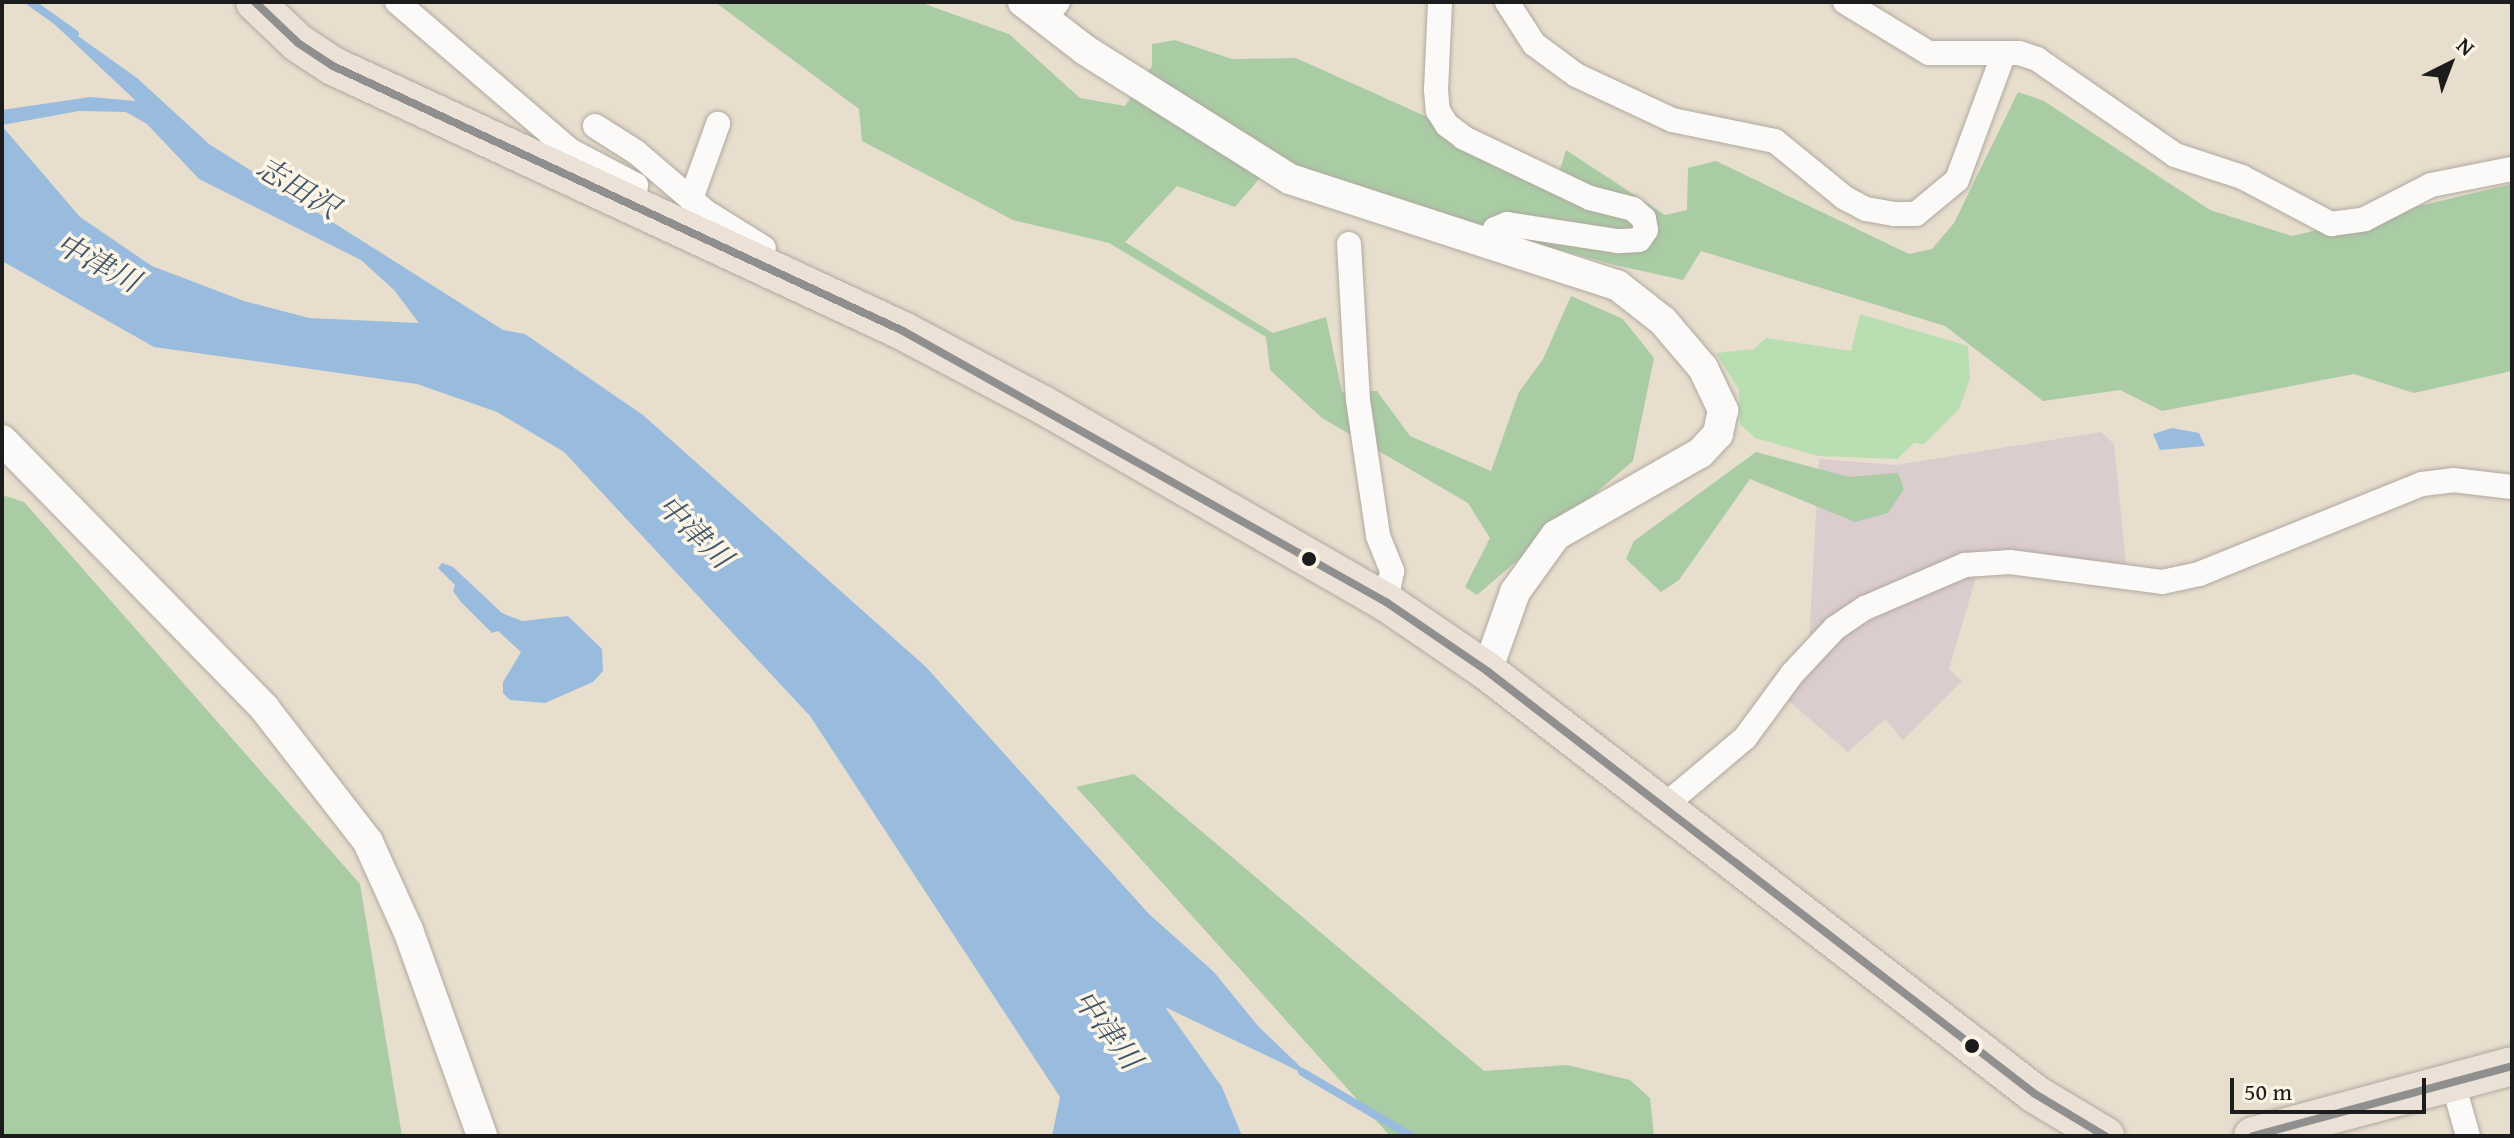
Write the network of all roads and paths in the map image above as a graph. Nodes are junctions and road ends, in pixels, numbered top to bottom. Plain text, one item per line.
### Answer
1 (255, 2) edge
2 (397, 2) edge
3 (1440, 2) edge
4 (1507, 2) edge
5 (1845, 2) edge
6 (1041, 8) edge
7 (2004, 53) junction
8 (718, 124) dead end
9 (595, 126) dead end
10 (2512, 169) edge
11 (691, 199) junction
12 (633, 207) junction
13 (1492, 243) junction
14 (1349, 244) dead end
15 (766, 268) junction
16 (2, 440) edge
17 (2512, 487) edge
18 (1386, 602) junction
19 (1487, 671) junction
20 (1663, 807) junction
21 (2512, 1066) edge
22 (2453, 1083) junction
23 (482, 1136) edge
24 (2105, 1136) edge
25 (2253, 1136) edge
26 (2468, 1136) edge

1 - 12 main road
2 - 12 street
3 - 13 street
4 - 7 street
5 - 7 street
6 - 13 street
7 - 10 street
8 - 11 street
9 - 11 street
11 - 15 street
12 - 15 main road
13 - 19 street
14 - 18 street
15 - 18 main road
16 - 23 street
17 - 20 street
18 - 19 main road
19 - 20 main road
20 - 24 main road
21 - 22 main road
22 - 25 main road
22 - 26 street

